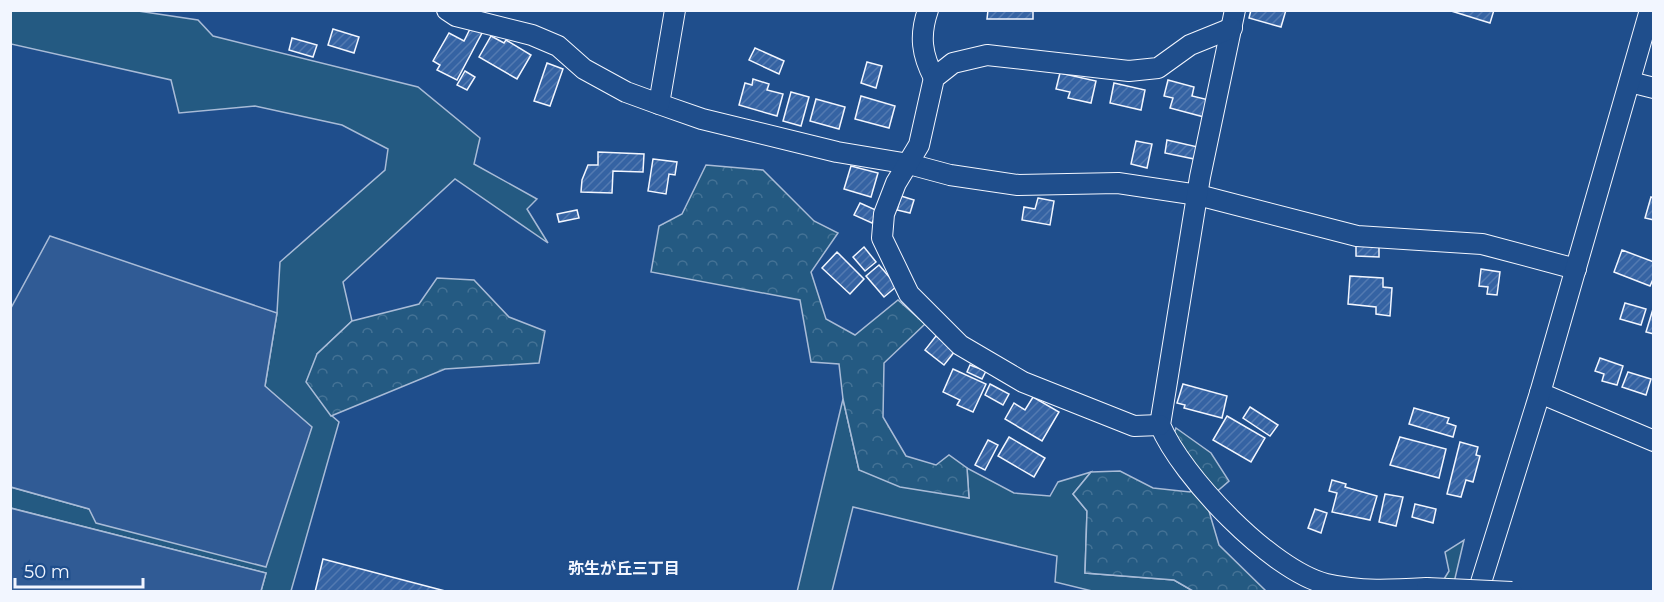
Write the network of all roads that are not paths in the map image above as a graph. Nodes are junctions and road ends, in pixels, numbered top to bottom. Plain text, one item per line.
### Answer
1 (447, 10) edge
2 (675, 10) edge
3 (928, 10) edge
4 (1650, 10) edge
5 (1233, 19) edge
6 (934, 78) junction
7 (1630, 82) junction
8 (1653, 88) edge
9 (659, 104) junction
10 (909, 164) junction
11 (1198, 195) junction
12 (1576, 269) junction
13 (1540, 393) junction
14 (1160, 425) junction
15 (1653, 441) edge
16 (1478, 591) edge
17 (1512, 591) edge

1 - 9 street
2 - 9 street
3 - 6 street
4 - 7 street
5 - 6 street
5 - 11 street
6 - 10 street
7 - 8 street
7 - 12 street
9 - 10 street
10 - 11 street
10 - 14 street
11 - 12 street
11 - 14 street
12 - 13 street
13 - 15 street
13 - 16 street
14 - 17 street, bridge

